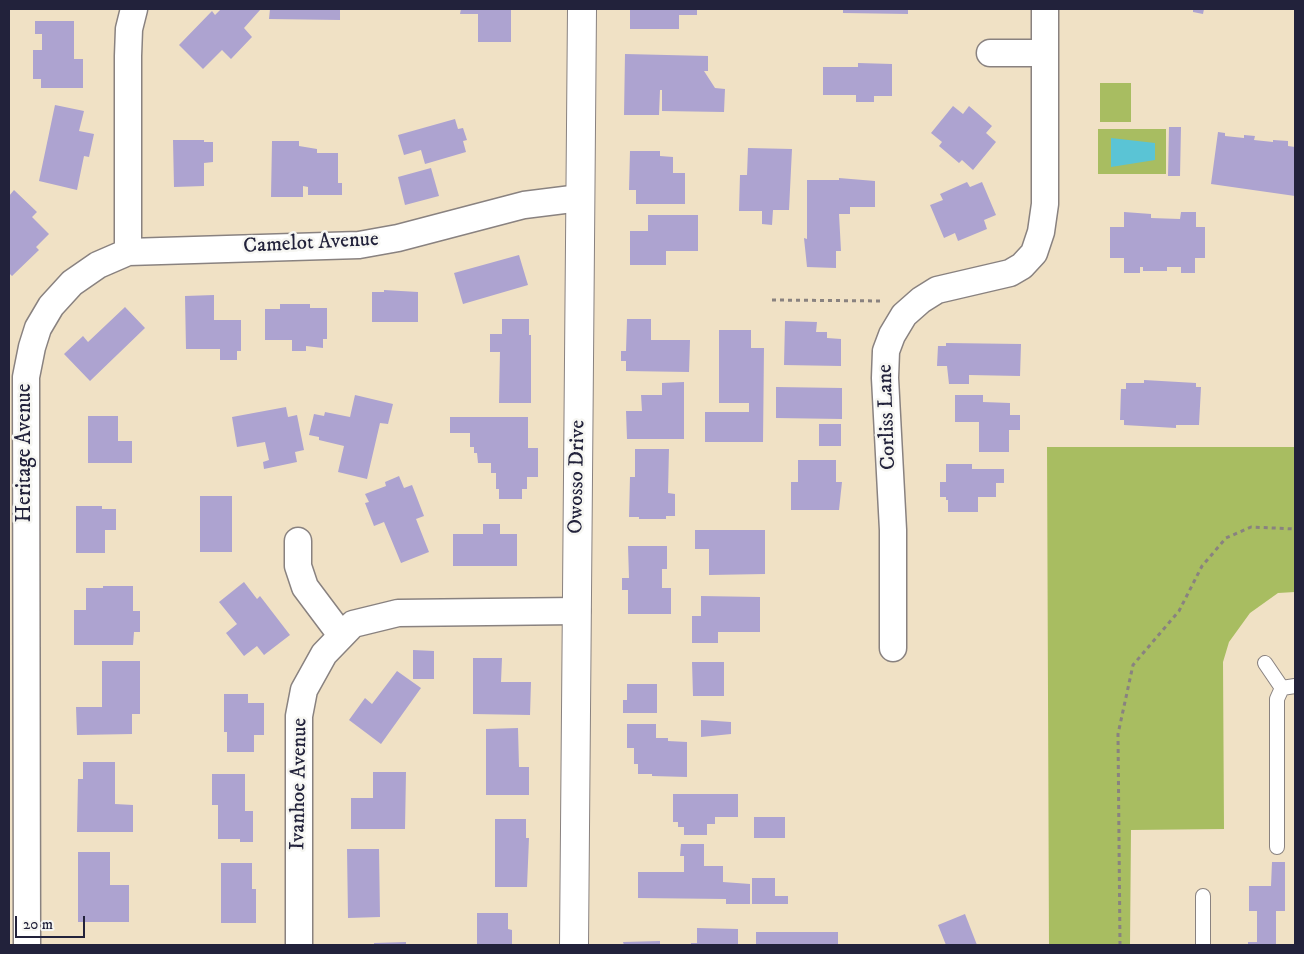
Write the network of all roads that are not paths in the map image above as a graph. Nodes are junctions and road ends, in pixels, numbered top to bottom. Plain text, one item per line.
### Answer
1 (134, 9) edge
2 (582, 9) edge
3 (1045, 9) edge
4 (990, 53) dead end
5 (1045, 53) junction
6 (580, 198) junction
7 (128, 252) junction
8 (298, 541) dead end
9 (577, 611) junction
10 (341, 635) junction
11 (892, 648) dead end
12 (1264, 663) dead end
13 (1289, 687) edge
14 (1277, 847) dead end
15 (1203, 896) dead end
16 (27, 945) edge
17 (299, 945) edge
18 (574, 945) edge
19 (1203, 945) edge

1 - 7 street
2 - 6 street, Owosso Drive
3 - 5 street, Corliss Lane
4 - 5 street
5 - 11 street, Corliss Lane
6 - 7 street, Camelot Avenue
6 - 9 street, Owosso Drive
7 - 16 street, Heritage Avenue
8 - 10 street
9 - 10 street, Ivanhoe Avenue
9 - 18 street, Owosso Drive
10 - 17 street, Ivanhoe Avenue
12 - 13 lane
13 - 14 lane
15 - 19 lane

